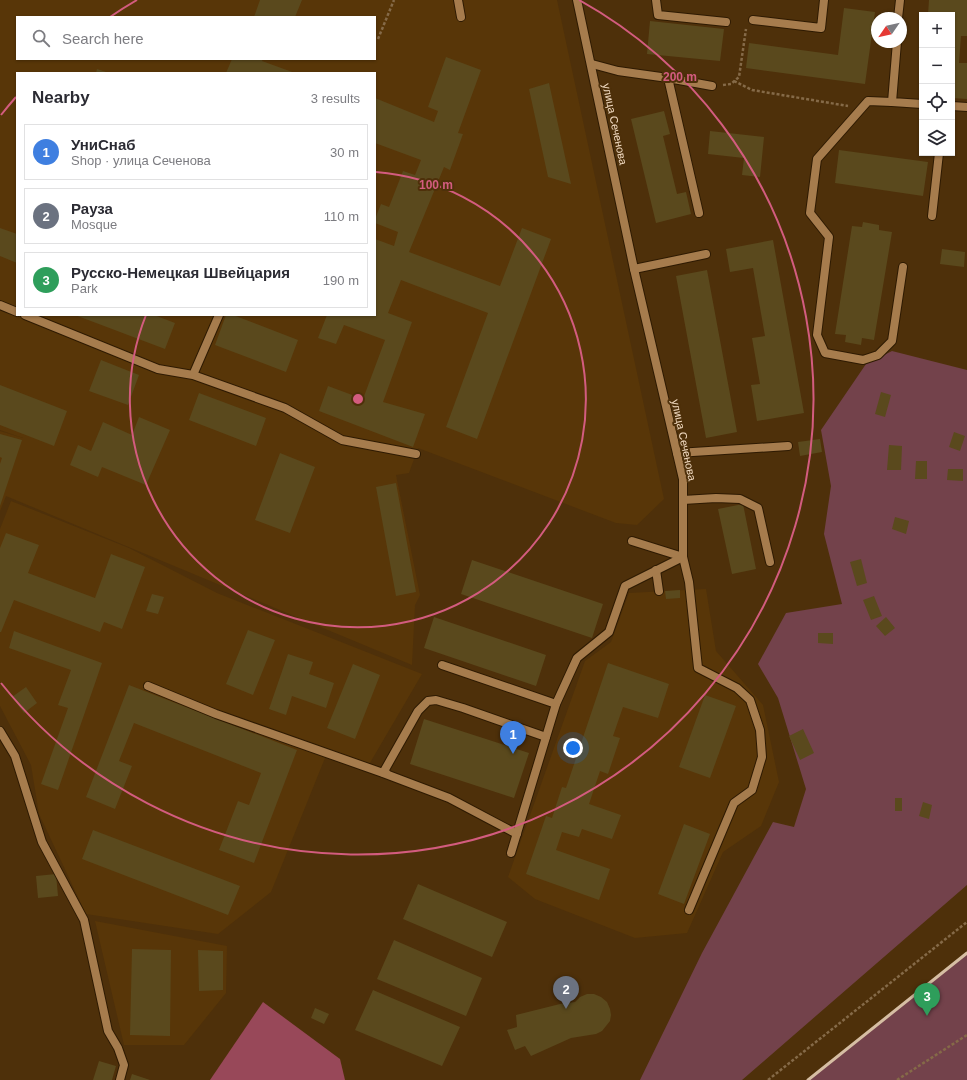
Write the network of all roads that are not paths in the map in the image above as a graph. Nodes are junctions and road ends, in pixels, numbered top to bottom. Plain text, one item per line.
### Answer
1 (458, 0) edge
2 (577, 0) edge
3 (656, 0) edge
4 (824, 0) edge
5 (900, 0) edge
6 (899, 12) edge
7 (461, 17) dead end
8 (753, 20) road end
9 (726, 22) dead end
10 (896, 48) edge
11 (592, 64) junction
12 (668, 78) junction
13 (712, 86) road end
14 (892, 102) junction
15 (919, 104) edge
16 (955, 106) edge
17 (967, 108) edge
18 (939, 156) edge
19 (699, 213) dead end
20 (932, 216) dead end
21 (706, 254) dead end
22 (903, 267) dead end
23 (634, 269) junction
24 (0, 305) edge
25 (16, 312) edge
26 (28, 316) edge
27 (219, 316) edge
28 (193, 375) junction
29 (788, 446) dead end
30 (677, 453) junction
31 (416, 454) dead end
32 (683, 500) junction
33 (632, 541) dead end
34 (683, 557) junction
35 (770, 562) dead end
36 (656, 570) junction
37 (659, 591) dead end
38 (442, 665) dead end
39 (148, 686) dead end
40 (556, 704) junction
41 (0, 731) edge
42 (546, 737) junction
43 (384, 773) junction
44 (516, 834) junction
45 (511, 853) dead end
46 (690, 910) dead end
47 (120, 1080) edge

1 - 7 street
2 - 11 street, улица Сеченова
3 - 9 street
4 - 8 street
5 - 6 street
10 - 14 street
11 - 12 street
11 - 23 street, улица Сеченова
12 - 13 street
12 - 19 street
14 - 15 street
14 - 22 street
16 - 17 street
18 - 20 street
21 - 23 street
23 - 30 street, улица Сеченова
24 - 25 street
26 - 28 street
27 - 28 street
28 - 31 street
29 - 30 street
30 - 32 street, улица Сеченова
32 - 34 street, улица Сеченова
32 - 35 street
33 - 34 street
34 - 36 street
34 - 46 street, улица Сеченова
36 - 37 street
36 - 40 street
38 - 40 street
39 - 43 street
40 - 42 street
41 - 47 street
42 - 43 street
42 - 44 street
43 - 44 street
44 - 45 street

